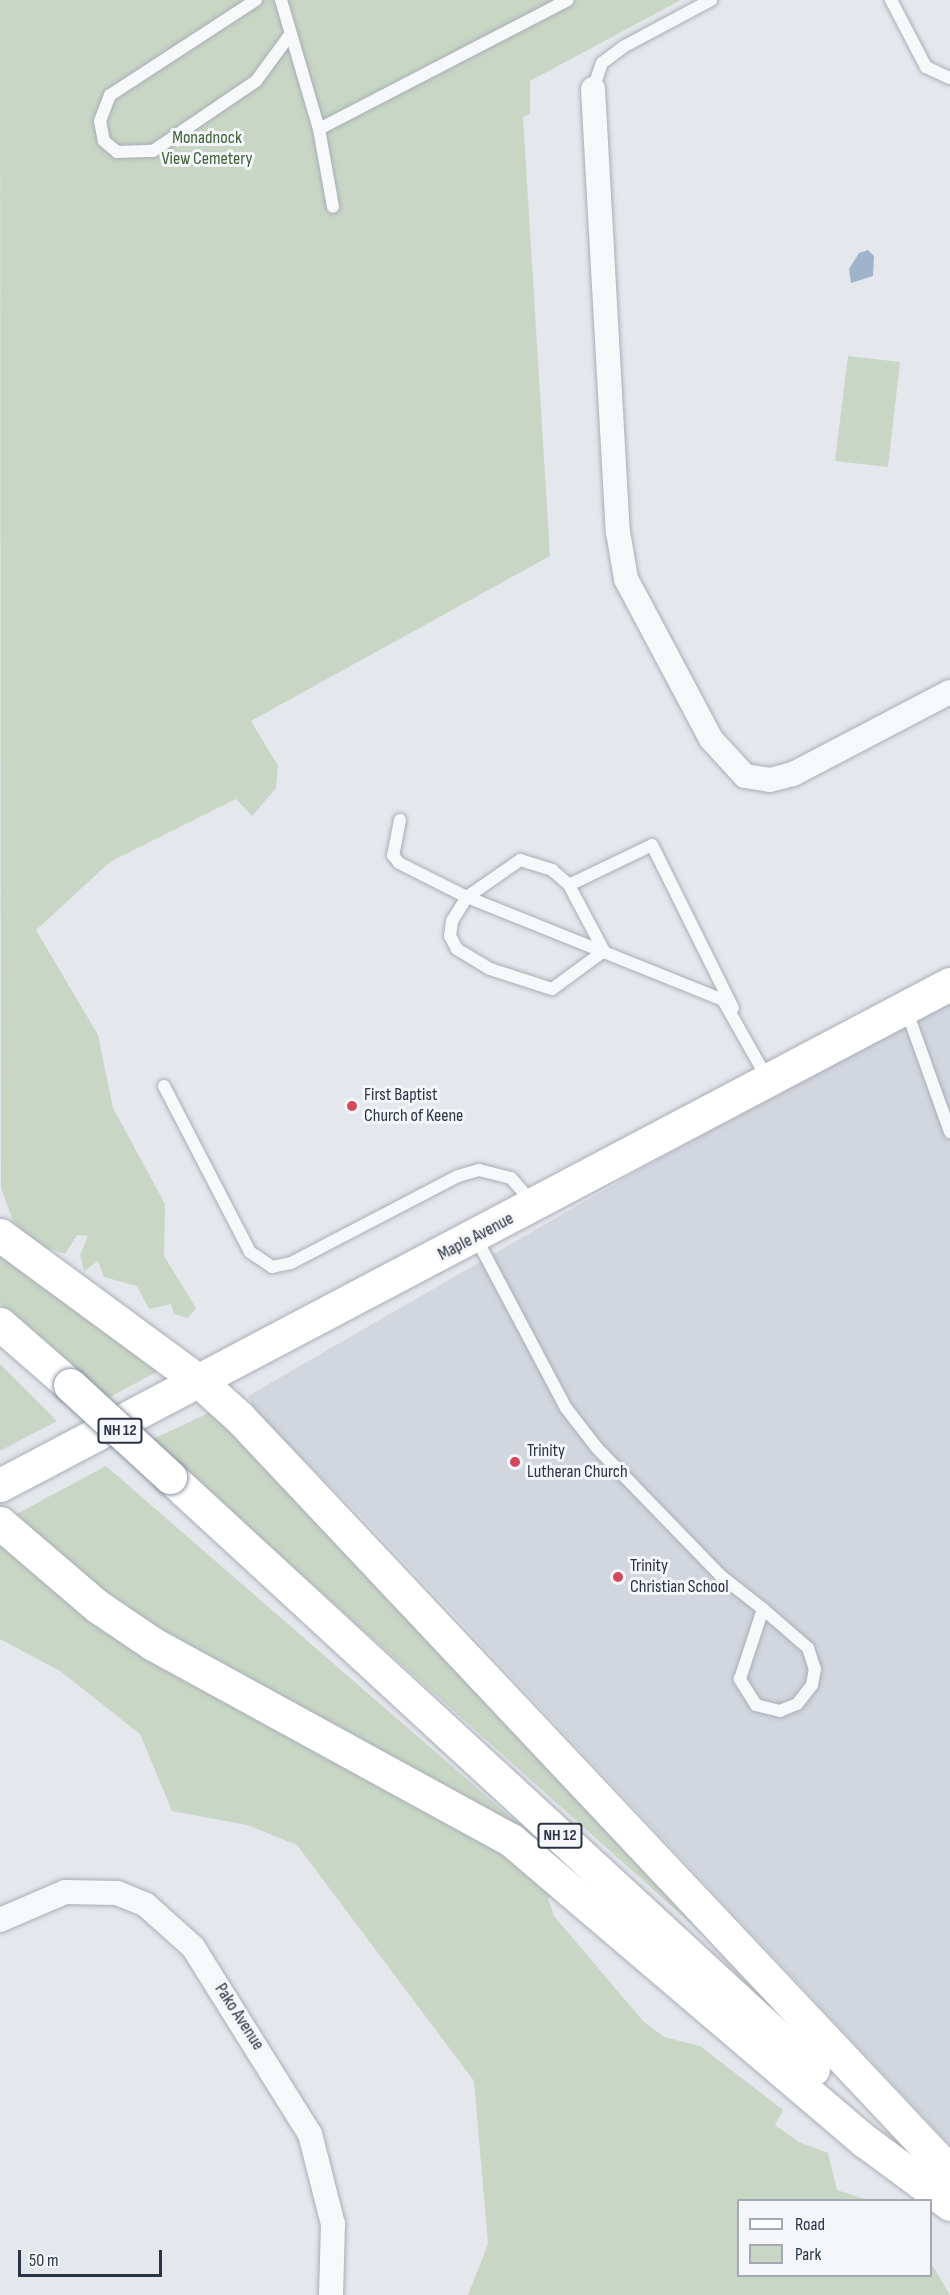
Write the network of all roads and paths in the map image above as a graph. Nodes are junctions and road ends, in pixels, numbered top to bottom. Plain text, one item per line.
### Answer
1 (256, 0) edge
2 (281, 0) edge
3 (568, 0) edge
4 (711, 0) edge
5 (891, 0) edge
6 (289, 36) junction
7 (950, 78) edge
8 (592, 89) joint
9 (320, 129) junction
10 (333, 207) dead end
11 (950, 692) edge
12 (400, 820) dead end
13 (569, 885) junction
14 (466, 897) junction
15 (604, 951) junction
16 (950, 984) edge
17 (906, 1008) junction
18 (734, 1012) junction
19 (768, 1081) junction
20 (164, 1086) dead end
21 (944, 1105) edge
22 (950, 1132) edge
23 (536, 1206) junction
24 (0, 1235) edge
25 (476, 1238) junction
26 (0, 1324) edge
27 (199, 1381) junction
28 (0, 1485) edge
29 (0, 1523) edge
30 (763, 1609) junction
31 (0, 1920) edge
32 (950, 2172) edge
33 (950, 2197) edge
34 (950, 2204) edge
35 (331, 2295) edge

1 - 6 lane
2 - 6 lane
3 - 9 lane
4 - 8 lane
5 - 7 lane
6 - 9 lane
8 - 11 street
9 - 10 lane
12 - 14 lane
13 - 14 lane
13 - 15 lane
13 - 18 lane
14 - 15 lane
14 - 15 lane
15 - 18 lane
16 - 17 main road, Maple Avenue
17 - 19 main road, Maple Avenue
17 - 21 lane
18 - 19 lane
19 - 23 main road, Maple Avenue
20 - 23 lane
21 - 22 lane
23 - 25 main road, Maple Avenue
24 - 27 main road
25 - 27 main road, Maple Avenue
25 - 30 lane
26 - 33 main road, NH 12, bridge
27 - 28 main road, Maple Avenue
27 - 32 main road
29 - 34 main road
30 - 30 lane
31 - 35 street, Pako Avenue

